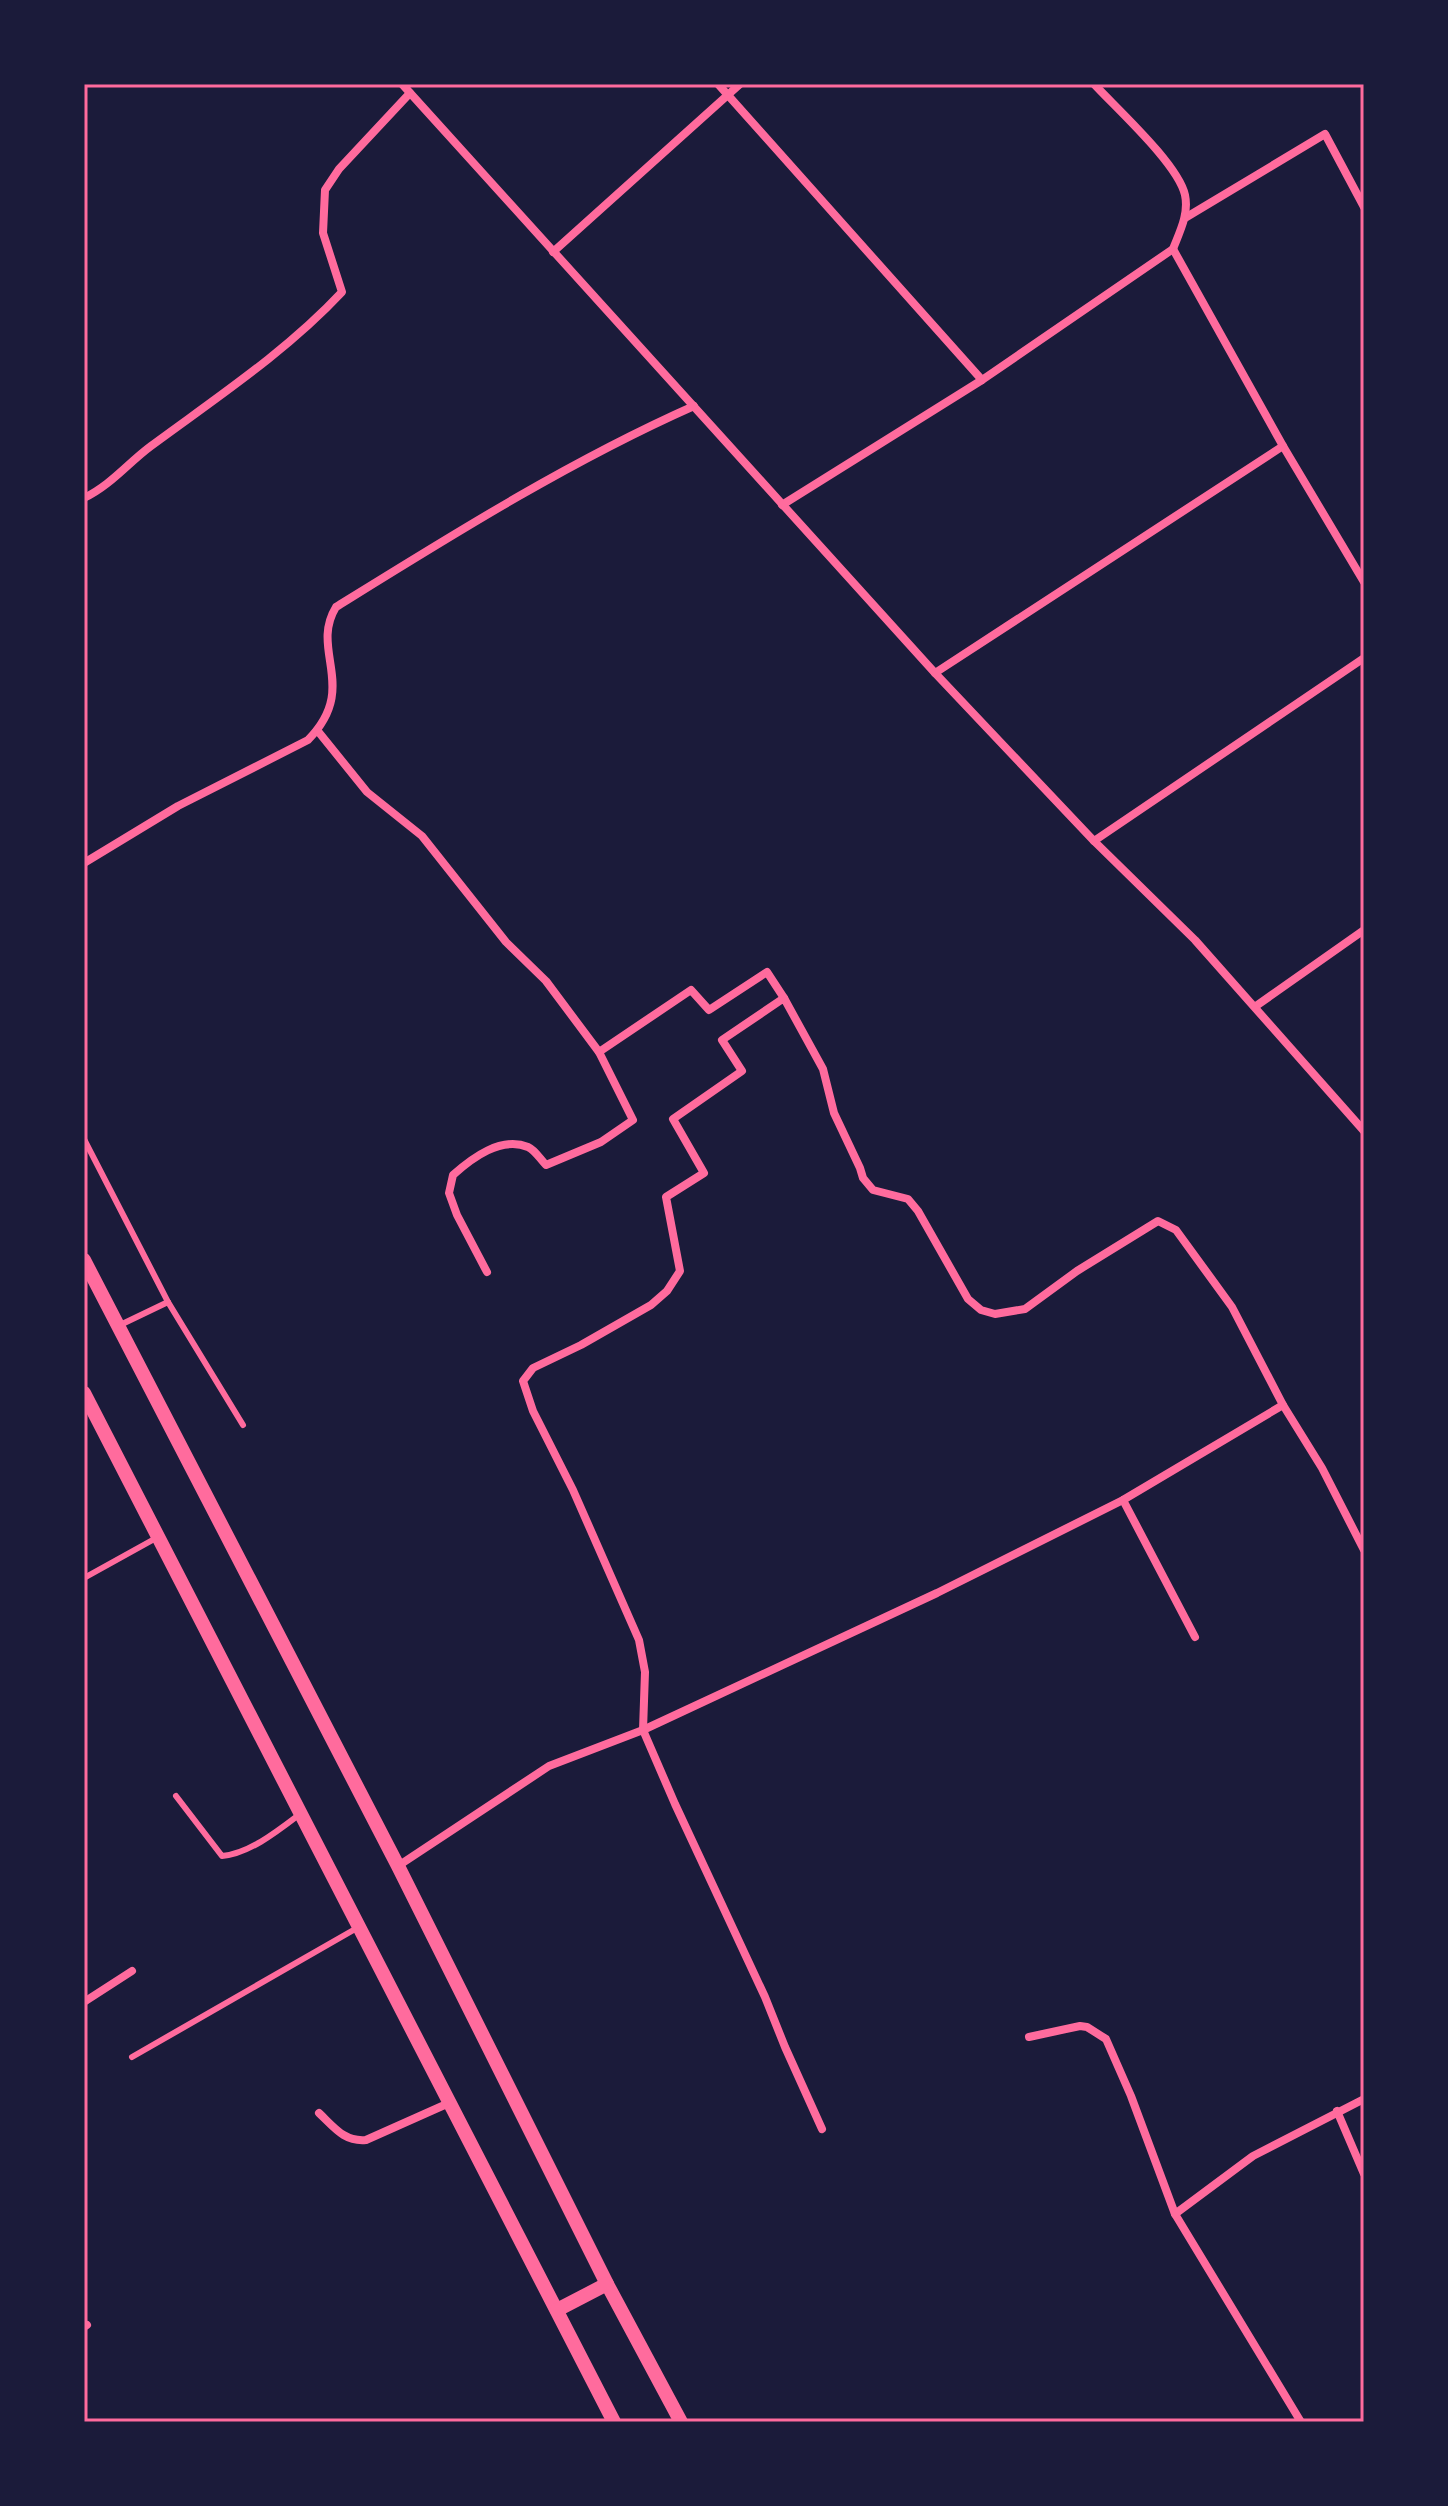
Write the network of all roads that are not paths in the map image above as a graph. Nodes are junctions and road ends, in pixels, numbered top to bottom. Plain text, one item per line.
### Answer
1 (402, 84) edge
2 (718, 84) edge
3 (740, 84) edge
4 (1094, 84) edge
5 (410, 93) junction
6 (727, 95) junction
7 (1364, 207) edge
8 (1185, 218) junction
9 (1173, 249) junction
10 (553, 252) junction
11 (982, 380) junction
12 (694, 406) junction
13 (1283, 446) junction
14 (84, 498) edge
15 (782, 505) junction
16 (1364, 582) edge
17 (1364, 658) edge
18 (935, 673) junction
19 (317, 730) junction
20 (1094, 841) junction
21 (84, 863) edge
22 (1364, 930) edge
23 (784, 998) junction
24 (1256, 1006) junction
25 (599, 1052) junction
26 (1364, 1131) edge
27 (84, 1139) edge
28 (84, 1260) edge
29 (487, 1272) dead end
30 (168, 1302) junction
31 (118, 1326) junction
32 (84, 1393) edge
33 (1283, 1405) junction
34 (243, 1425) dead end
35 (1123, 1500) junction
36 (158, 1537) junction
37 (1364, 1550) edge
38 (84, 1578) edge
39 (1195, 1637) dead end
40 (643, 1730) junction
41 (176, 1796) dead end
42 (300, 1814) junction
43 (398, 1866) junction
44 (351, 1931) junction
45 (132, 1971) dead end
46 (84, 2002) edge
47 (1029, 2037) dead end
48 (132, 2057) dead end
49 (1364, 2099) edge
50 (449, 2103) junction
51 (1337, 2111) junction
52 (319, 2113) dead end
53 (822, 2129) dead end
54 (1364, 2174) edge
55 (1175, 2214) junction
56 (607, 2284) junction
57 (557, 2310) junction
58 (614, 2422) edge
59 (681, 2422) edge
60 (1301, 2422) edge

1 - 5 street
2 - 6 street
3 - 6 street
4 - 8 street
5 - 10 street
5 - 14 street
6 - 10 street
6 - 11 street
7 - 8 street
8 - 9 street
9 - 11 street
9 - 13 street
10 - 12 street
11 - 15 street
12 - 15 street
12 - 19 street
13 - 16 street
13 - 18 street
15 - 18 street
17 - 20 street
18 - 20 street
19 - 21 street
19 - 25 street
20 - 24 street
22 - 24 street
23 - 25 street
23 - 33 street
23 - 40 street
24 - 26 street
25 - 29 street
27 - 30 lane
28 - 31 street
30 - 31 lane
30 - 34 lane
31 - 43 street
32 - 36 street
33 - 35 street
33 - 37 street
35 - 39 street
35 - 40 street
36 - 38 lane
36 - 42 street
40 - 43 street
40 - 53 street
41 - 42 lane
42 - 44 street
43 - 56 street
44 - 48 lane
44 - 50 street
45 - 46 street
47 - 55 street
49 - 51 street
50 - 52 street
50 - 57 street
51 - 54 street
51 - 55 street
55 - 60 street
56 - 57 street
56 - 59 street
57 - 58 street

